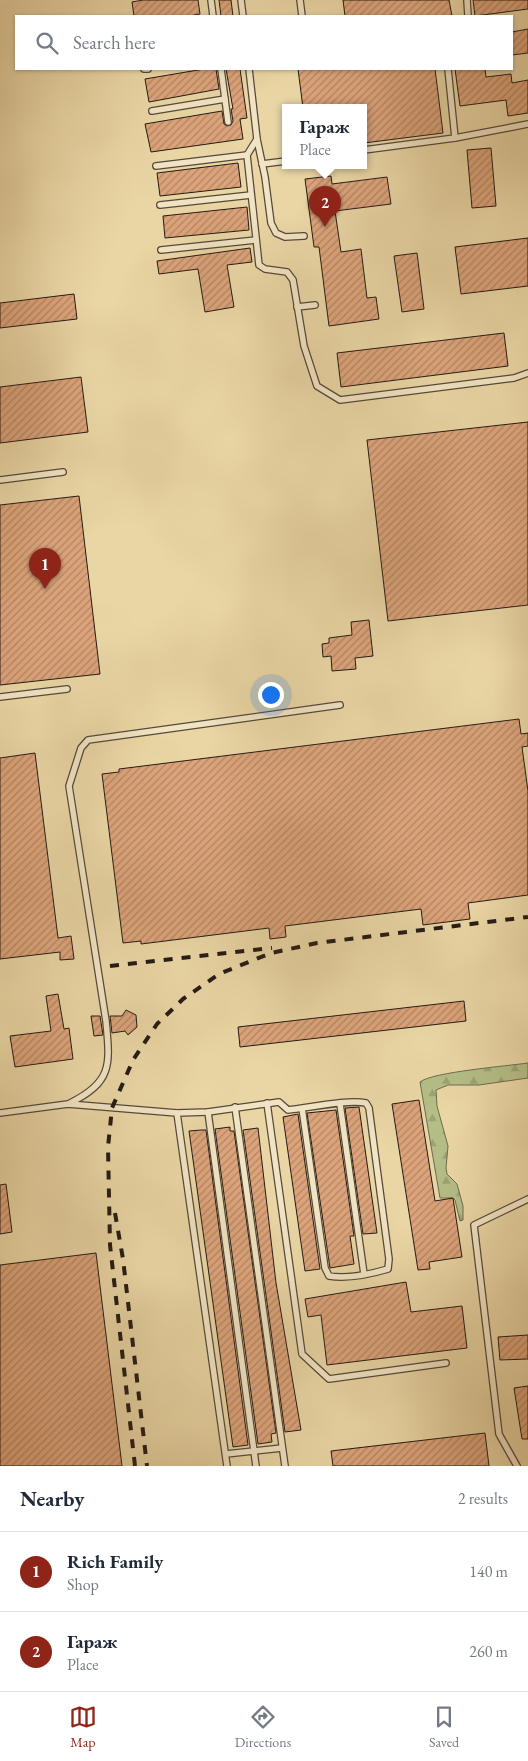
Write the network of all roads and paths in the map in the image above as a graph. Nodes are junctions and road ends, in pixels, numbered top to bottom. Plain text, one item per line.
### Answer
1 (211, 0) edge
2 (241, 0) edge
3 (300, 0) edge
4 (466, 0) edge
5 (213, 15) edge
6 (242, 15) edge
7 (302, 15) edge
8 (468, 15) edge
9 (221, 70) edge
10 (249, 70) edge
11 (448, 70) edge
12 (225, 99) junction
13 (152, 111) dead end
14 (228, 122) dead end
15 (528, 124) edge
16 (456, 138) junction
17 (257, 139) junction
18 (367, 150) edge
19 (247, 155) junction
20 (282, 161) edge
21 (262, 164) junction
22 (156, 166) dead end
23 (251, 195) junction
24 (160, 205) dead end
25 (304, 236) dead end
26 (256, 240) junction
27 (161, 250) dead end
28 (315, 304) dead end
29 (297, 307) junction
30 (528, 373) edge
31 (63, 472) dead end
32 (0, 480) edge
33 (67, 689) dead end
34 (0, 697) edge
35 (340, 705) dead end
36 (266, 1103) junction
37 (68, 1104) junction
38 (340, 1104) junction
39 (235, 1107) junction
40 (302, 1108) junction
41 (208, 1112) junction
42 (0, 1113) edge
43 (177, 1113) junction
44 (528, 1199) edge
45 (364, 1274) junction
46 (446, 1363) dead end
47 (282, 1448) junction
48 (254, 1450) junction
49 (226, 1454) junction
50 (227, 1466) edge
51 (256, 1466) edge
52 (285, 1466) edge
53 (517, 1466) edge

1 - 5 lane
2 - 6 lane
3 - 7 lane
4 - 8 lane
9 - 12 lane
10 - 17 lane
11 - 16 lane
12 - 13 lane
12 - 14 lane
15 - 16 lane
16 - 18 lane
17 - 19 lane
17 - 21 lane
19 - 22 lane
19 - 23 lane
20 - 21 lane
21 - 25 lane
23 - 24 lane
23 - 26 lane
26 - 27 lane
26 - 29 lane
28 - 29 lane
29 - 30 lane
31 - 32 lane
33 - 34 lane
35 - 37 lane
36 - 39 lane
36 - 40 lane
36 - 46 lane
37 - 42 lane
37 - 43 lane
38 - 40 lane
38 - 45 lane
38 - 45 lane
39 - 41 lane
39 - 47 lane
40 - 45 lane
41 - 43 lane
41 - 48 lane
43 - 49 lane
44 - 53 lane
47 - 48 lane
47 - 52 lane
48 - 49 lane
48 - 51 lane
49 - 50 lane

